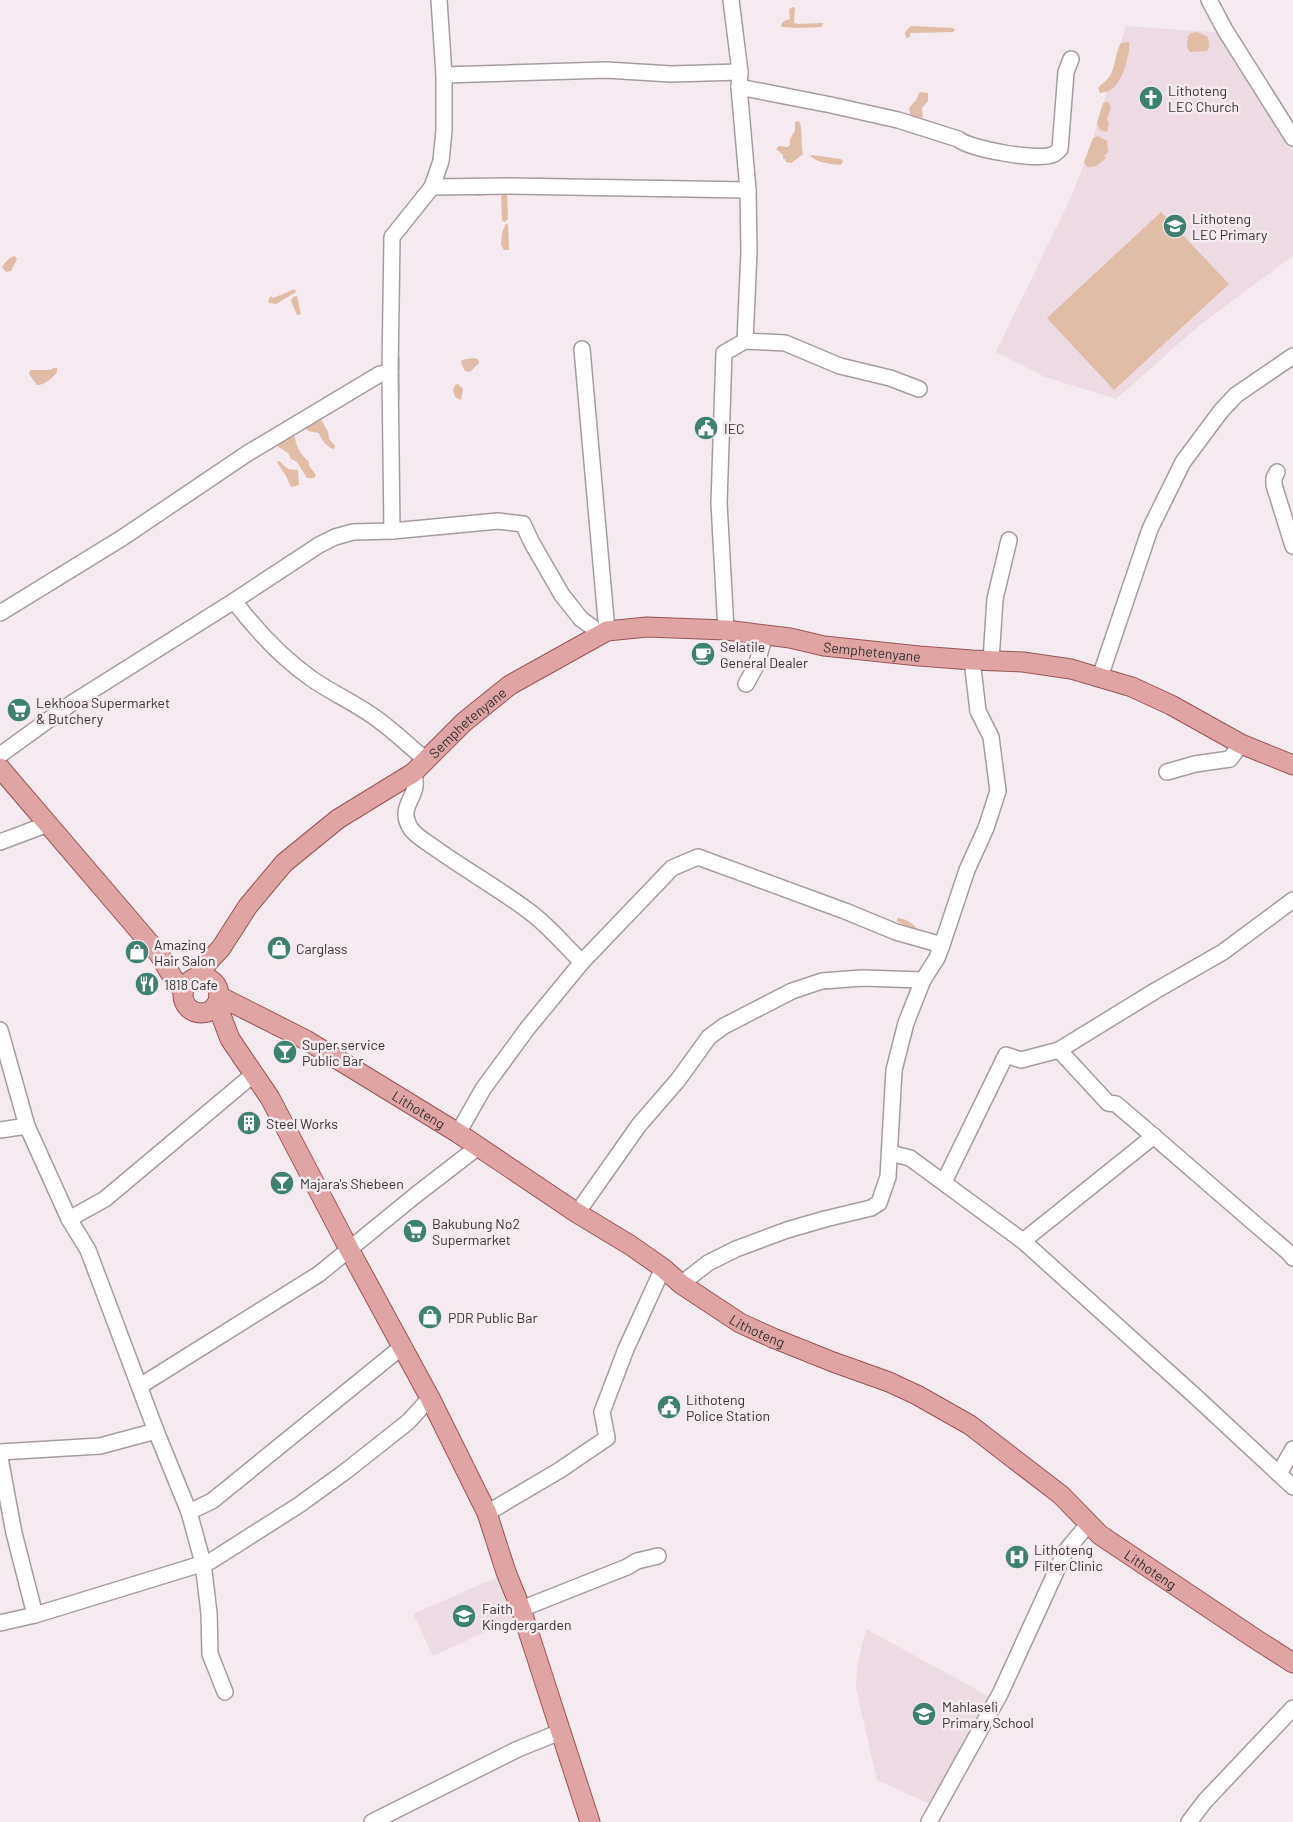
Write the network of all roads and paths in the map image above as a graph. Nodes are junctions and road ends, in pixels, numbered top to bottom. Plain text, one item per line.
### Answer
1 (439, 0) edge
2 (731, 0) edge
3 (1209, 0) edge
4 (1071, 59) dead end
5 (444, 75) junction
6 (740, 80) junction
7 (1293, 138) edge
8 (432, 188) junction
9 (748, 190) junction
10 (745, 341) junction
11 (582, 348) dead end
12 (1293, 356) edge
13 (390, 372) junction
14 (919, 389) dead end
15 (1277, 472) dead end
16 (392, 530) junction
17 (1009, 540) dead end
18 (1293, 546) edge
19 (234, 601) junction
20 (0, 613) edge
21 (726, 630) junction
22 (602, 633) junction
23 (765, 635) junction
24 (982, 660) junction
25 (1100, 677) junction
26 (746, 684) dead end
27 (1241, 744) junction
28 (0, 755) edge
29 (1293, 765) edge
30 (419, 766) junction
31 (0, 768) edge
32 (1167, 772) dead end
33 (48, 824) junction
34 (0, 842) edge
35 (1293, 900) edge
36 (942, 945) junction
37 (221, 948) junction
38 (582, 962) junction
39 (923, 980) junction
40 (192, 982) junction
41 (219, 994) junction
42 (200, 1014) junction
43 (0, 1030) edge
44 (230, 1039) junction
45 (1059, 1050) junction
46 (254, 1074) junction
47 (27, 1126) junction
48 (0, 1130) edge
49 (458, 1133) junction
50 (1154, 1136) junction
51 (478, 1147) junction
52 (890, 1153) junction
53 (944, 1182) junction
54 (577, 1213) junction
55 (69, 1219) junction
56 (1022, 1241) junction
57 (348, 1249) junction
58 (1293, 1258) edge
59 (663, 1268) junction
60 (681, 1284) junction
61 (402, 1346) junction
62 (140, 1386) junction
63 (430, 1398) junction
64 (156, 1432) junction
65 (1293, 1449) edge
66 (0, 1452) edge
67 (0, 1458) edge
68 (1279, 1474) junction
69 (1293, 1487) edge
70 (189, 1512) junction
71 (487, 1513) junction
72 (1089, 1523) junction
73 (658, 1556) dead end
74 (202, 1564) junction
75 (521, 1609) junction
76 (35, 1615) junction
77 (0, 1623) edge
78 (1293, 1663) edge
79 (225, 1692) dead end
80 (1293, 1708) edge
81 (560, 1732) junction
82 (372, 1822) edge
83 (590, 1822) edge
84 (929, 1822) edge
85 (1189, 1822) edge

1 - 5 street
2 - 6 street
3 - 7 street
4 - 6 street
5 - 6 street
5 - 8 street
6 - 9 street
8 - 9 street
8 - 13 street
9 - 10 street
10 - 14 street
10 - 21 street
11 - 22 street
12 - 25 street
13 - 16 street
13 - 20 street
15 - 18 street
16 - 19 street
16 - 22 street
17 - 24 street
19 - 28 street
19 - 30 street
21 - 22 main road, Semphetenyane
21 - 23 main road, Semphetenyane
22 - 30 main road, Semphetenyane
23 - 24 main road, Semphetenyane
23 - 26 street
24 - 25 main road, Semphetenyane
24 - 36 street
25 - 27 main road, Semphetenyane
27 - 29 main road, Semphetenyane
27 - 32 street
30 - 37 main road, Semphetenyane
30 - 38 street
31 - 33 main road
33 - 34 street
33 - 40 main road
35 - 45 street
36 - 38 street
36 - 39 street
37 - 40 main road, Semphetenyane
37 - 41 main road
38 - 49 street
39 - 52 street
39 - 54 street
40 - 41 main road
40 - 42 main road
41 - 42 main road
41 - 44 main road
41 - 49 main road, Lithoteng
42 - 44 main road
43 - 47 street
44 - 46 main road
45 - 50 street
45 - 53 street
46 - 55 street
46 - 57 main road
47 - 48 street
47 - 55 street
49 - 51 main road, Lithoteng
50 - 56 street
50 - 58 street
51 - 54 main road, Lithoteng
51 - 57 street
52 - 53 street
52 - 60 street
53 - 56 street
54 - 59 main road, Lithoteng
55 - 62 street
56 - 68 street
57 - 61 main road
57 - 62 street
59 - 60 main road, Lithoteng
59 - 71 street
60 - 72 main road, Lithoteng
61 - 63 main road
61 - 70 street
62 - 64 street
63 - 71 main road
63 - 74 street
64 - 66 street
64 - 70 street
65 - 68 street
67 - 76 street
68 - 69 street
70 - 74 street
71 - 75 main road
72 - 78 main road, Lithoteng
72 - 84 street
73 - 75 street
74 - 76 street
74 - 79 street
75 - 81 main road
76 - 77 street
80 - 85 street
81 - 82 street
81 - 83 main road

